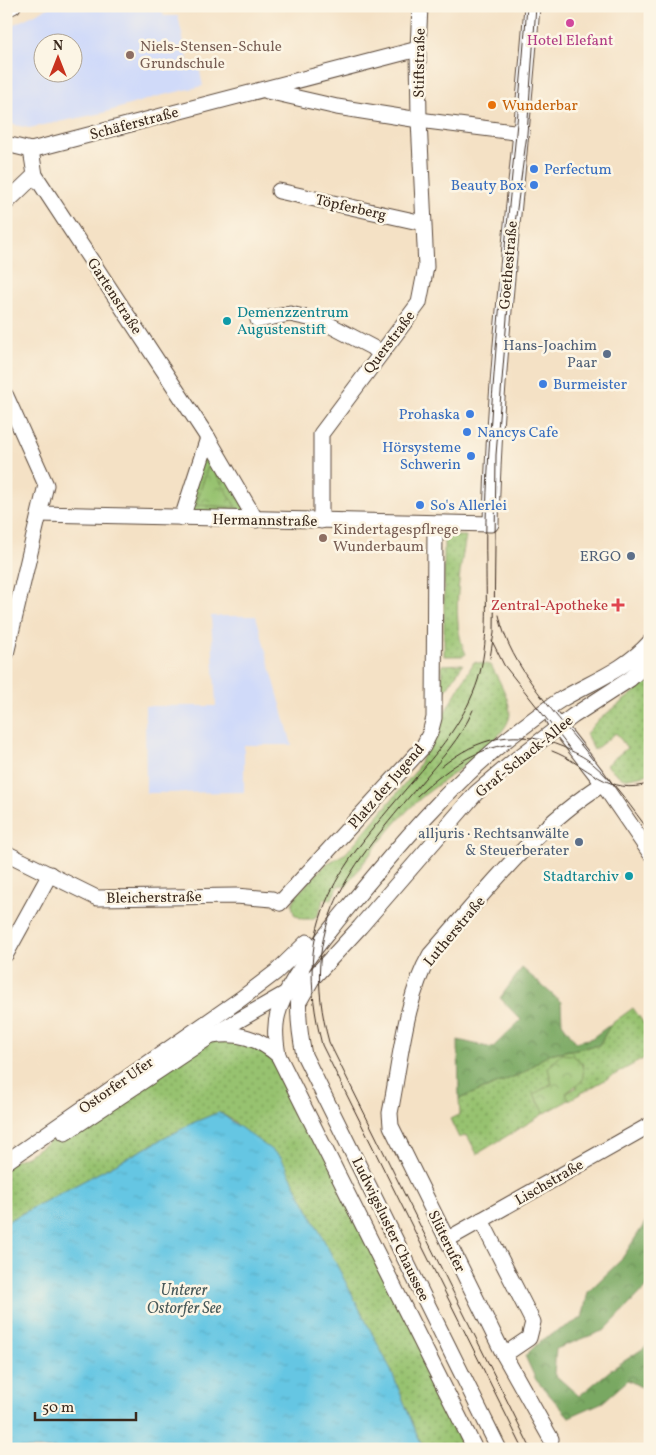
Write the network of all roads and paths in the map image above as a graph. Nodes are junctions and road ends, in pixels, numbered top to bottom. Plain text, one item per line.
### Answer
1 (13, 6) edge
2 (420, 6) edge
3 (532, 6) edge
4 (6, 9) edge
5 (418, 49) junction
6 (262, 90) junction
7 (419, 120) junction
8 (522, 133) junction
9 (6, 144) edge
10 (31, 150) junction
11 (35, 175) junction
12 (280, 191) dead end
13 (6, 203) edge
14 (423, 223) junction
15 (258, 320) dead end
16 (381, 352) junction
17 (6, 396) edge
18 (208, 438) junction
19 (40, 514) junction
20 (182, 518) junction
21 (256, 520) junction
22 (321, 521) junction
23 (435, 524) junction
24 (491, 524) joint
25 (6, 582) edge
26 (21, 588) junction
27 (650, 642) edge
28 (6, 654) edge
29 (650, 661) edge
30 (546, 710) junction
31 (560, 727) junction
32 (603, 784) junction
33 (6, 853) edge
34 (650, 853) edge
35 (50, 874) junction
36 (355, 899) junction
37 (280, 903) joint
38 (306, 943) junction
39 (6, 954) edge
40 (276, 972) joint
41 (306, 974) junction
42 (292, 989) junction
43 (297, 1006) junction
44 (260, 1007) junction
45 (226, 1009) junction
46 (276, 1020) junction
47 (211, 1036) junction
48 (278, 1055) junction
49 (304, 1055) junction
50 (650, 1124) edge
51 (391, 1126) joint
52 (6, 1163) edge
53 (481, 1220) junction
54 (448, 1240) junction
55 (504, 1355) junction
56 (551, 1438) dead end
57 (475, 1449) edge
58 (500, 1449) edge

1 - 4 street
2 - 5 street, Stiftstraße
3 - 8 street, Goethestraße
5 - 6 street, Schäferstraße
5 - 7 street, Stiftstraße
6 - 7 street, Schäferstraße
6 - 10 street, Schäferstraße
7 - 8 street, Schäferstraße
7 - 14 street, Querstraße
8 - 24 street, Goethestraße
9 - 10 street, Schäferstraße
10 - 11 street, Gartenstraße
11 - 13 street
11 - 18 street, Gartenstraße
12 - 14 street, Töpferberg
14 - 16 street, Querstraße
15 - 16 street
16 - 22 street, Querstraße
17 - 19 street
18 - 20 street
18 - 21 street, Gartenstraße
19 - 20 street, Hermannstraße
19 - 26 street
20 - 21 street, Hermannstraße
21 - 22 street, Hermannstraße
22 - 23 street, Hermannstraße
23 - 24 street, Hermannstraße
23 - 37 street, Platz der Jugend
25 - 26 street
26 - 28 street
27 - 30 street, Graf-Schack-Allee
29 - 31 street, Graf-Schack-Allee
30 - 31 street
30 - 36 street, Graf-Schack-Allee
31 - 32 street
31 - 41 street, Graf-Schack-Allee
32 - 34 street
32 - 51 street, Lutherstraße
33 - 35 street, Bleicherstraße
35 - 37 street, Bleicherstraße
35 - 39 street
36 - 38 street, Graf-Schack-Allee
36 - 41 street, Graf-Schack-Allee
38 - 40 street, Graf-Schack-Allee
38 - 41 street
38 - 44 street, Graf-Schack-Allee
40 - 45 street, Ostorfer Ufer
41 - 42 street, Ostorfer Ufer
41 - 43 street
42 - 43 street, Ludwigsluster Chaussee
42 - 44 street, Ostorfer Ufer
42 - 46 street
43 - 49 street, Ludwigsluster Chaussee
44 - 45 street, Ostorfer Ufer
44 - 46 street
44 - 47 street, Ostorfer Ufer
45 - 52 street, Ostorfer Ufer
46 - 48 street
46 - 49 street
47 - 48 street
47 - 52 street, Ostorfer Ufer
48 - 57 street, Ludwigsluster Chaussee
49 - 58 street, Ludwigsluster Chaussee
50 - 53 street, Lischstraße
51 - 54 street, Slüterufer
53 - 54 street, Lischstraße
53 - 55 street
54 - 55 street, Slüterufer
55 - 56 street, Slüterufer

